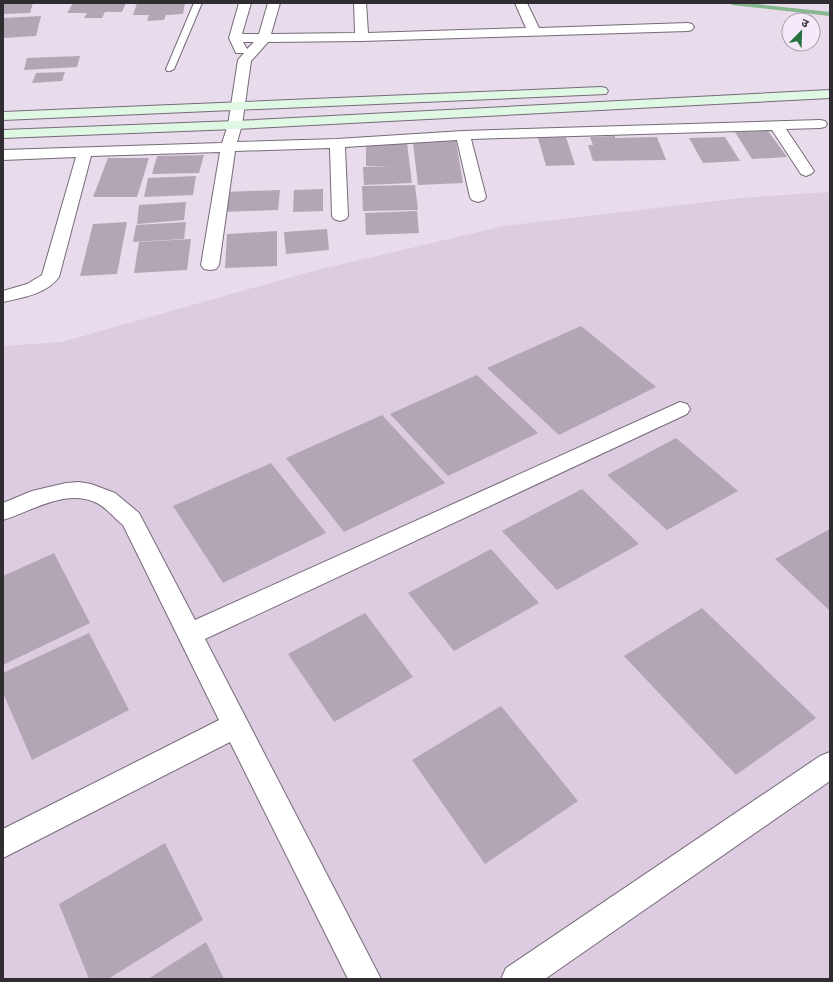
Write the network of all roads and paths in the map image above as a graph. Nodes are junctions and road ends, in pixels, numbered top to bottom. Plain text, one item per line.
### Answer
1 (198, 3) edge
2 (246, 3) edge
3 (274, 3) edge
4 (360, 3) edge
5 (521, 3) edge
6 (688, 27) dead end
7 (534, 31) junction
8 (362, 37) junction
9 (235, 38) junction
10 (264, 38) junction
11 (245, 60) junction
12 (170, 69) dead end
13 (611, 90) dead end
14 (830, 94) edge
15 (237, 106) junction
16 (3, 116) edge
17 (820, 124) dead end
18 (236, 125) junction
19 (777, 126) junction
20 (3, 134) edge
21 (464, 135) junction
22 (337, 142) junction
23 (228, 146) junction
24 (85, 152) junction
25 (3, 155) edge
26 (806, 171) dead end
27 (478, 197) dead end
28 (340, 216) dead end
29 (210, 265) dead end
30 (3, 296) edge
31 (680, 409) dead end
32 (3, 512) edge
33 (190, 634) junction
34 (236, 725) junction
35 (830, 765) edge
36 (3, 844) edge
37 (365, 979) edge
38 (517, 979) edge

1 - 12 lane
2 - 9 street
3 - 10 street
4 - 8 street
5 - 7 street
6 - 7 street
7 - 8 street
8 - 10 street
9 - 10 street
9 - 11 street
10 - 11 street
11 - 15 street
13 - 15 main road
14 - 18 main road
15 - 16 main road
15 - 18 street
17 - 19 street
18 - 20 main road
18 - 23 street
19 - 21 street
19 - 26 street
21 - 22 street
21 - 27 street
22 - 23 street
22 - 28 street
23 - 24 street
23 - 29 street
24 - 25 street
24 - 30 street
31 - 33 street
32 - 33 street
33 - 34 street
34 - 36 street
34 - 37 street
35 - 38 street

